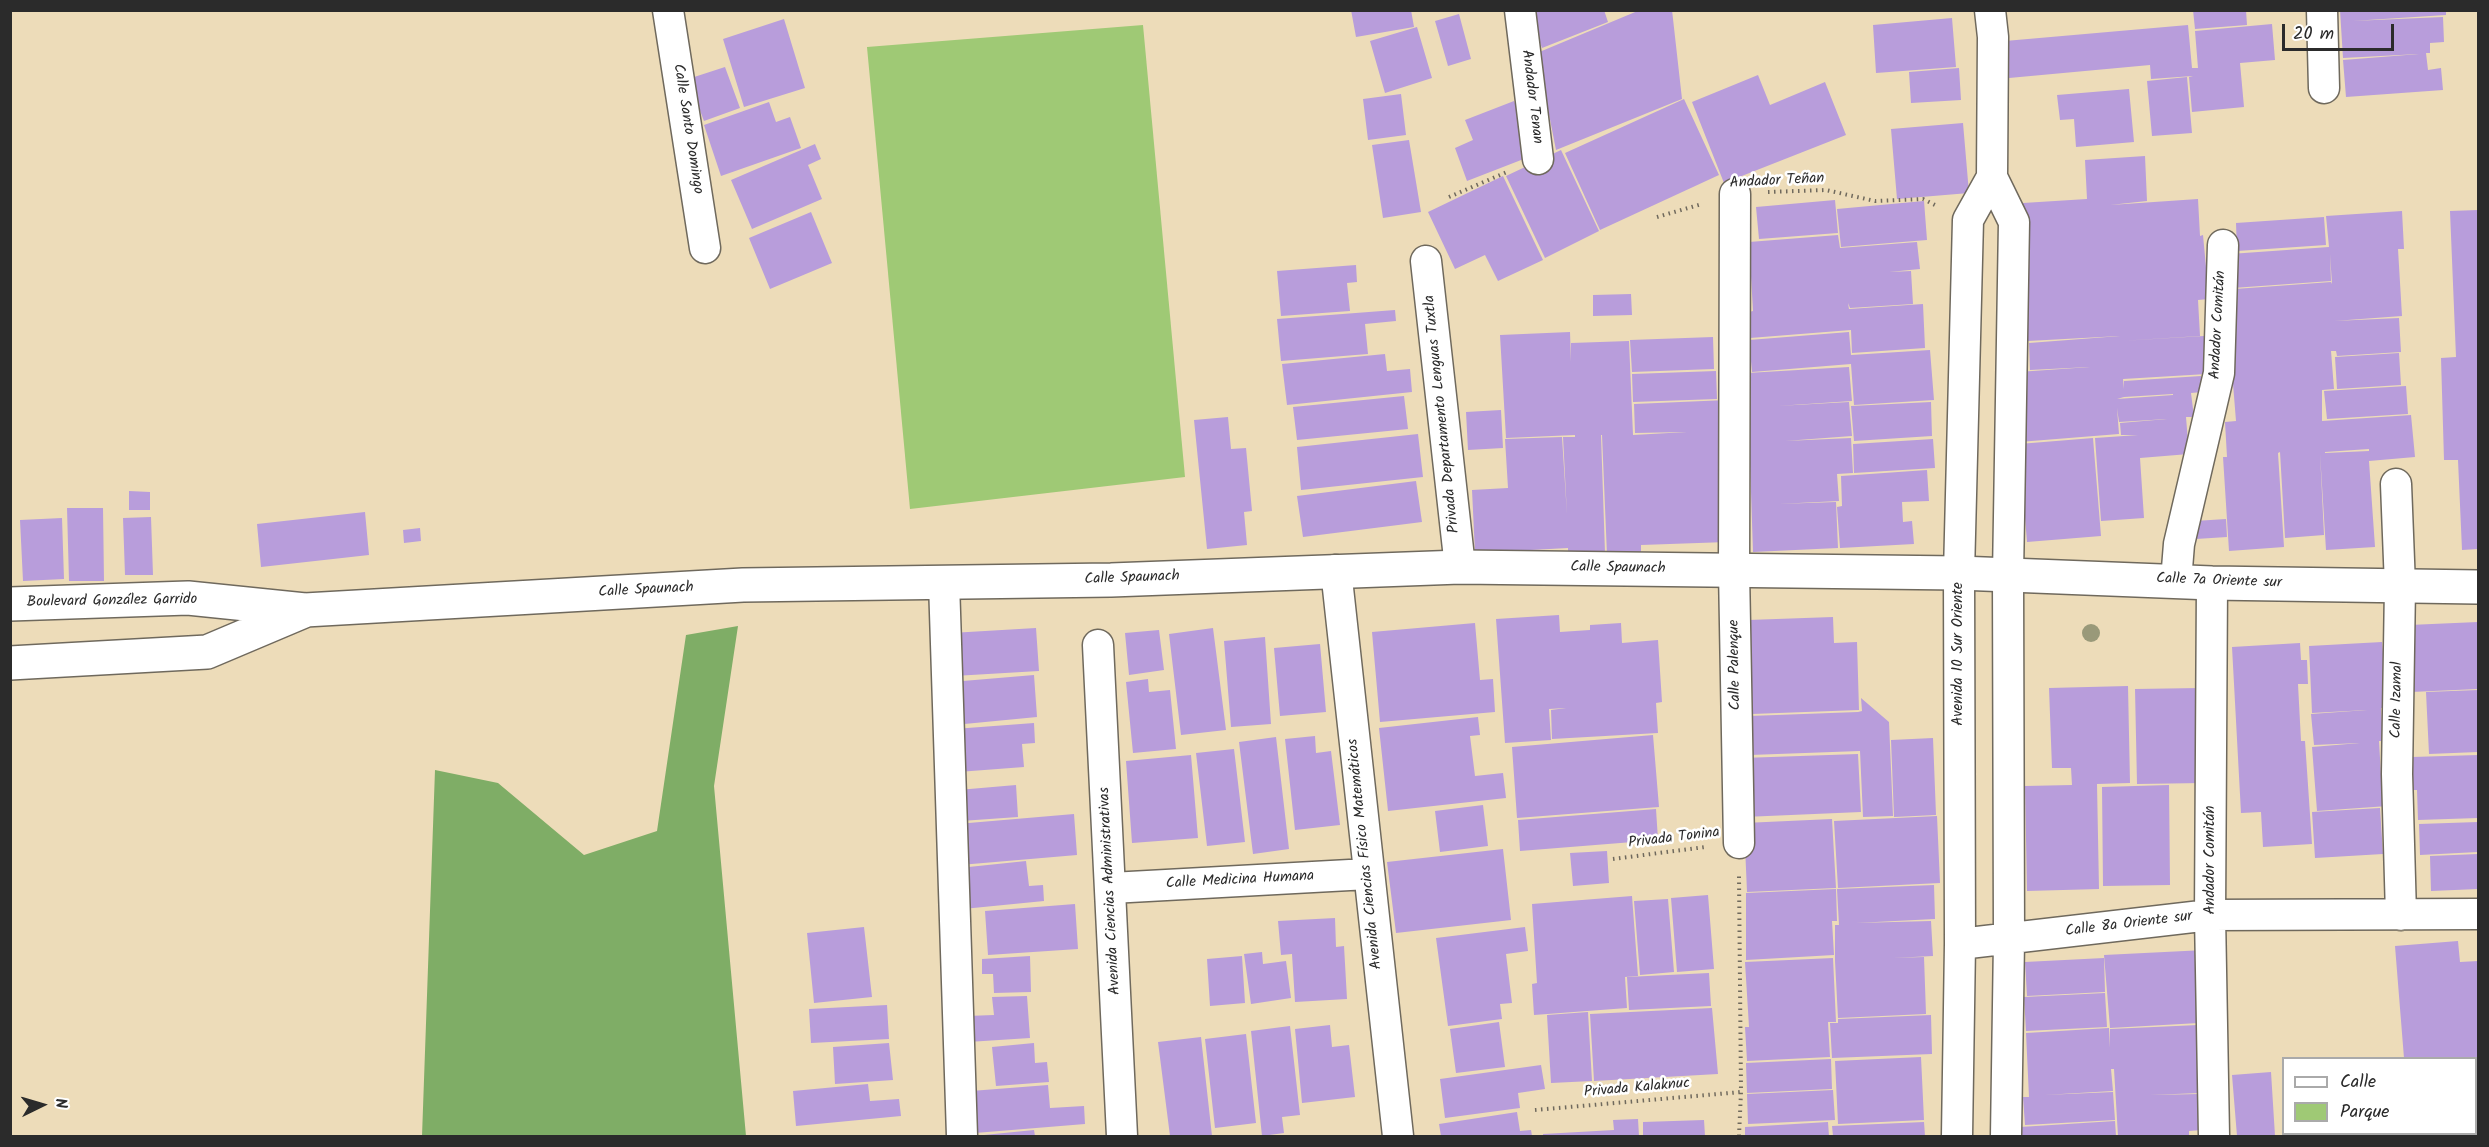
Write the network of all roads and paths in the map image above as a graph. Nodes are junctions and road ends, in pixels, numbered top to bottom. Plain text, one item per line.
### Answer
1 (668, 10) edge
2 (1520, 10) edge
3 (1990, 10) edge
4 (2322, 10) edge
5 (2324, 88) dead end
6 (1538, 159) joint
7 (1992, 177) junction
8 (1735, 194) junction
9 (1449, 196) dead end
10 (1657, 217) dead end
11 (1968, 220) junction
12 (2223, 245) dead end
13 (705, 248) dead end
14 (1426, 261) dead end
15 (2396, 484) dead end
16 (1460, 567) junction
17 (1336, 570) junction
18 (1734, 570) junction
19 (1959, 573) junction
20 (2008, 575) junction
21 (2176, 581) junction
22 (944, 582) junction
23 (2212, 583) junction
24 (2400, 586) junction
25 (2478, 587) edge
26 (10, 604) edge
27 (305, 610) junction
28 (1098, 645) dead end
29 (10, 663) edge
30 (1739, 843) junction
31 (1613, 859) dead end
32 (1368, 874) junction
33 (1111, 888) junction
34 (2478, 914) edge
35 (2210, 915) junction
36 (2401, 915) junction
37 (2009, 940) junction
38 (1960, 944) junction
39 (1741, 1092) junction
40 (1535, 1110) dead end
41 (962, 1137) edge
42 (1122, 1137) edge
43 (1398, 1137) edge
44 (1739, 1137) edge
45 (1957, 1137) edge
46 (2006, 1137) edge
47 (2214, 1137) edge

1 - 13 street, Calle Santo Domingo
2 - 6 street, Andador Tenan
3 - 7 street, Avenida 10 Sur Oriente
4 - 5 street
6 - 9 path, Andador Tenan
7 - 11 street, Avenida 10 Sur Oriente
7 - 20 street, Avenida 10 Sur Oriente
8 - 10 path, Andador Teñan
8 - 11 path, Andador Teñan
8 - 18 street, Calle Palenque
11 - 19 street, Avenida 10 Sur Oriente
12 - 21 street, Andador Comitán
14 - 16 street, Privada Departamento Lenguas Tuxtla
15 - 24 street, Calle Izamal
16 - 17 street, Calle Spaunach
16 - 18 street, Calle Spaunach
17 - 22 street, Calle Spaunach
17 - 32 street, Avenida Ciencias Físico Matemáticos
18 - 19 street, Calle Spaunach
18 - 30 street, Calle Palenque
19 - 20 street, Calle 7a Oriente sur
19 - 38 street, Avenida 10 Sur Oriente
20 - 21 street, Calle 7a Oriente sur
20 - 37 street, Avenida 10 Sur Oriente
21 - 23 street, Calle 7a Oriente sur
22 - 27 street, Calle Spaunach
22 - 41 street
23 - 24 street, Calle 7a Oriente sur
23 - 35 street, Andador Comitán
24 - 25 street, Calle 7a Oriente sur
24 - 36 street, Calle Izamal
26 - 27 street, Boulevard González Garrido
27 - 29 street
28 - 33 street, Avenida Ciencias Administrativas
30 - 31 path, Privada Tonina
30 - 39 path
32 - 33 street, Calle Medicina Humana
32 - 43 street, Avenida Ciencias Físico Matemáticos
33 - 42 street, Avenida Ciencias Administrativas
34 - 36 street, Calle 8a Oriente sur
35 - 36 street, Calle 8a Oriente sur
35 - 37 street, Calle 8a Oriente sur
35 - 47 street, Andador Comitán
37 - 38 street, Calle 8a Oriente sur
37 - 46 street, Avenida 10 Sur Oriente
38 - 45 street, Avenida 10 Sur Oriente
39 - 40 path, Privada Kalaknuc
39 - 44 path

